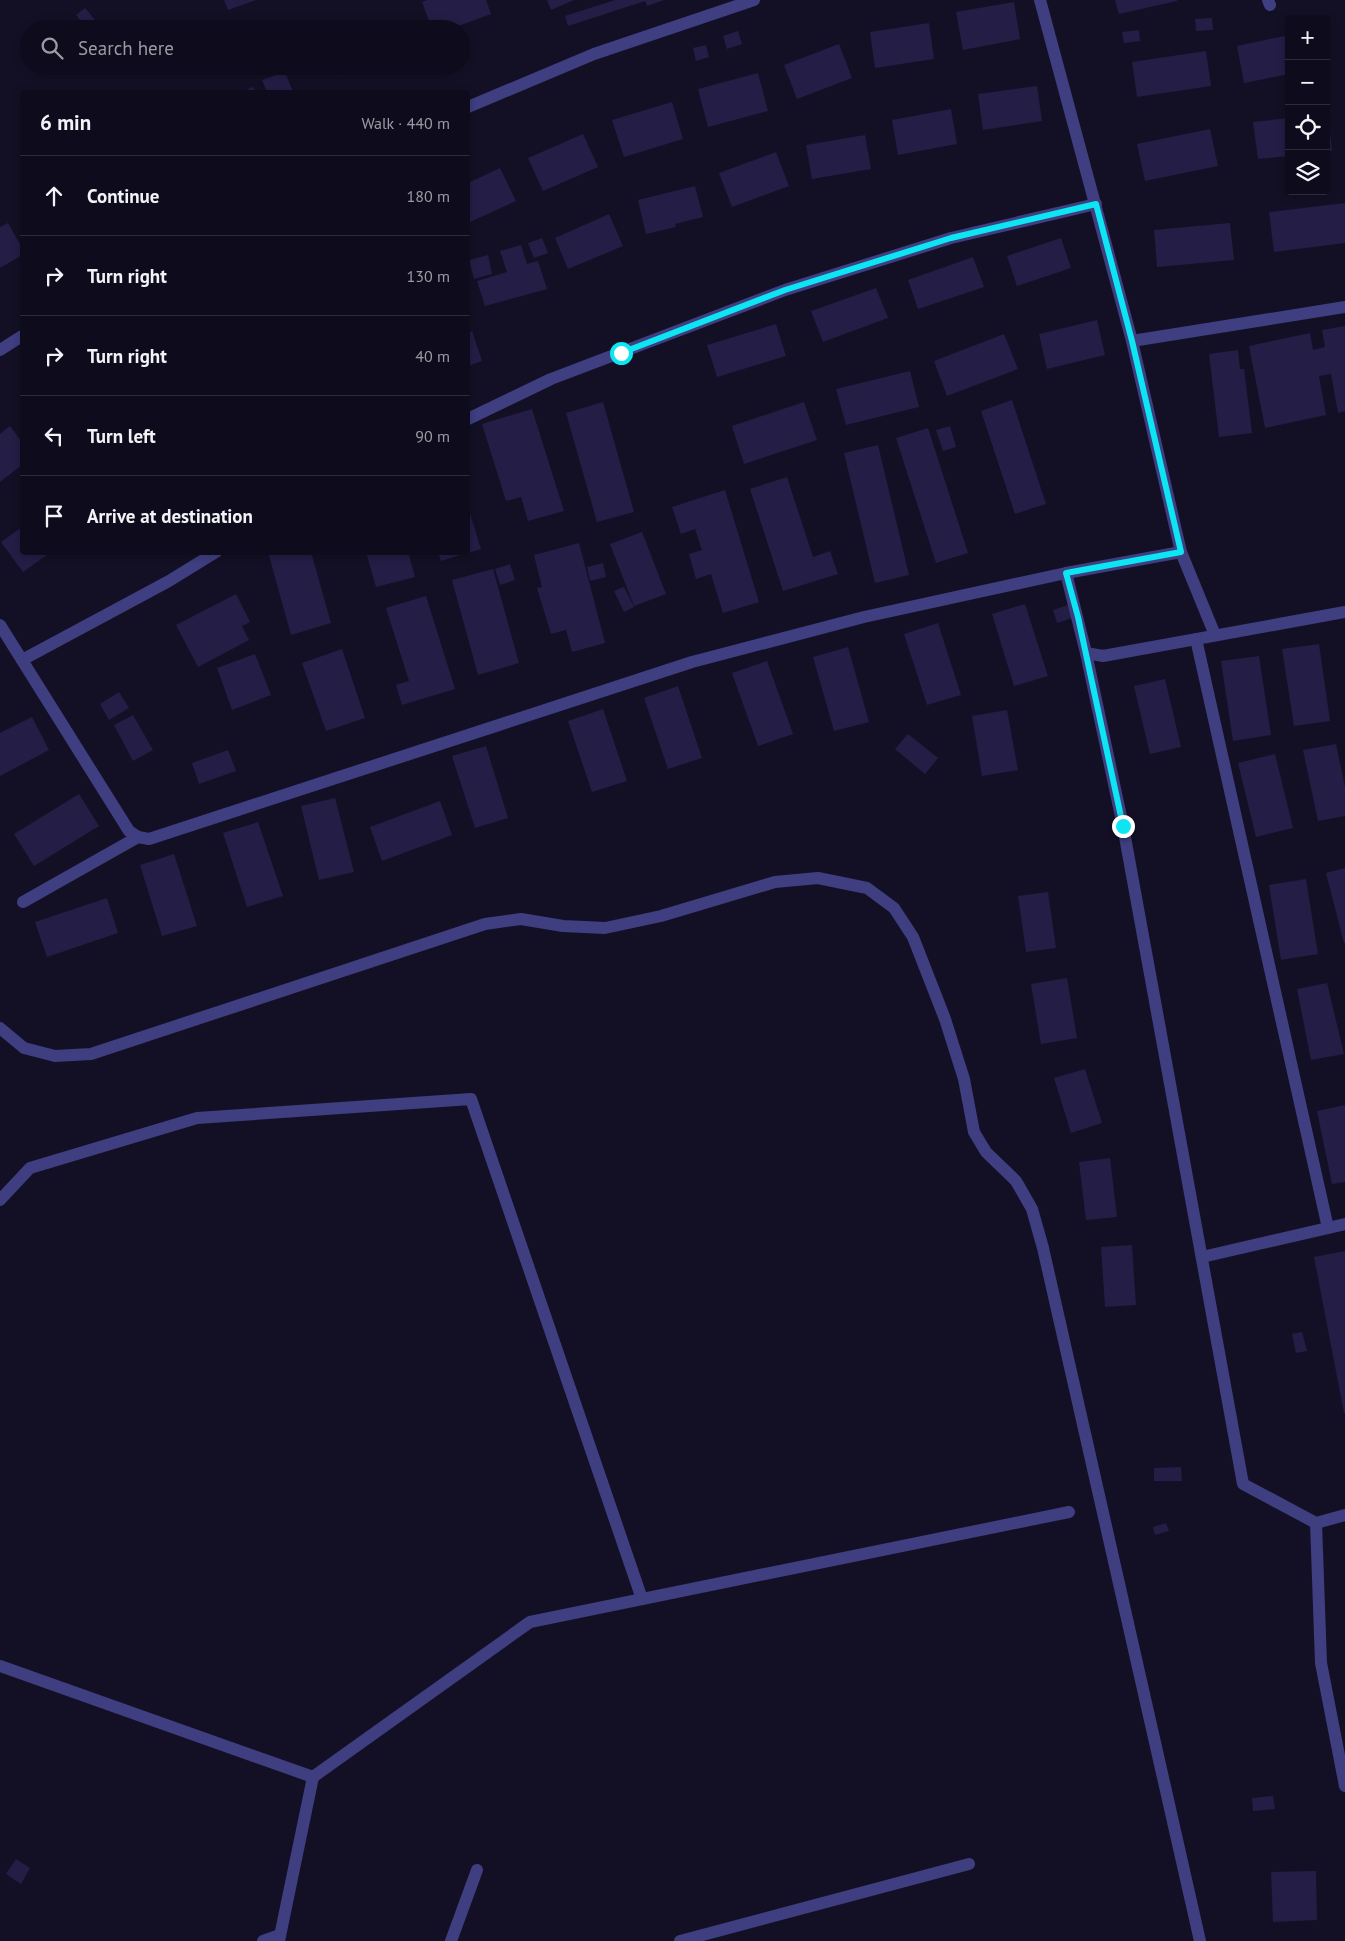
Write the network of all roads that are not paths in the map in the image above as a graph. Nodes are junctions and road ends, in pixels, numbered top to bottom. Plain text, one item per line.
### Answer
1 (754, 0) edge
2 (1040, 0) edge
3 (470, 106) edge
4 (1096, 204) junction
5 (1345, 307) edge
6 (20, 337) edge
7 (1132, 341) junction
8 (0, 350) edge
9 (470, 418) edge
10 (1181, 552) junction
11 (211, 555) edge
12 (1066, 573) junction
13 (1345, 612) edge
14 (0, 625) edge
15 (1216, 635) junction
16 (1196, 639) junction
17 (1086, 653) junction
18 (22, 660) junction
19 (138, 837) junction
20 (23, 902) dead end
21 (0, 1028) edge
22 (0, 1200) edge
23 (1345, 1224) edge
24 (1328, 1228) junction
25 (1202, 1258) junction
26 (1070, 1512) dead end
27 (1345, 1515) edge
28 (1316, 1523) junction
29 (642, 1599) junction
30 (0, 1666) edge
31 (312, 1778) junction
32 (1345, 1786) edge
33 (968, 1864) dead end
34 (477, 1870) dead end
35 (280, 1938) edge
36 (263, 1941) edge
37 (451, 1941) edge
38 (680, 1941) edge
39 (1200, 1941) edge

1 - 3 street
2 - 4 street
4 - 7 street
4 - 9 street
5 - 7 street
6 - 8 street
7 - 10 street
10 - 12 street
10 - 15 street
11 - 18 street
12 - 17 street
12 - 19 street
13 - 15 street
14 - 18 street
15 - 16 street
16 - 17 street
16 - 24 street
17 - 25 street
18 - 19 street
19 - 20 street
21 - 39 street
22 - 29 street
23 - 24 street
24 - 25 street
25 - 28 street
26 - 29 street
27 - 28 street
28 - 32 street
29 - 31 street
30 - 31 street
31 - 35 street
33 - 38 street
34 - 37 street
35 - 36 street

